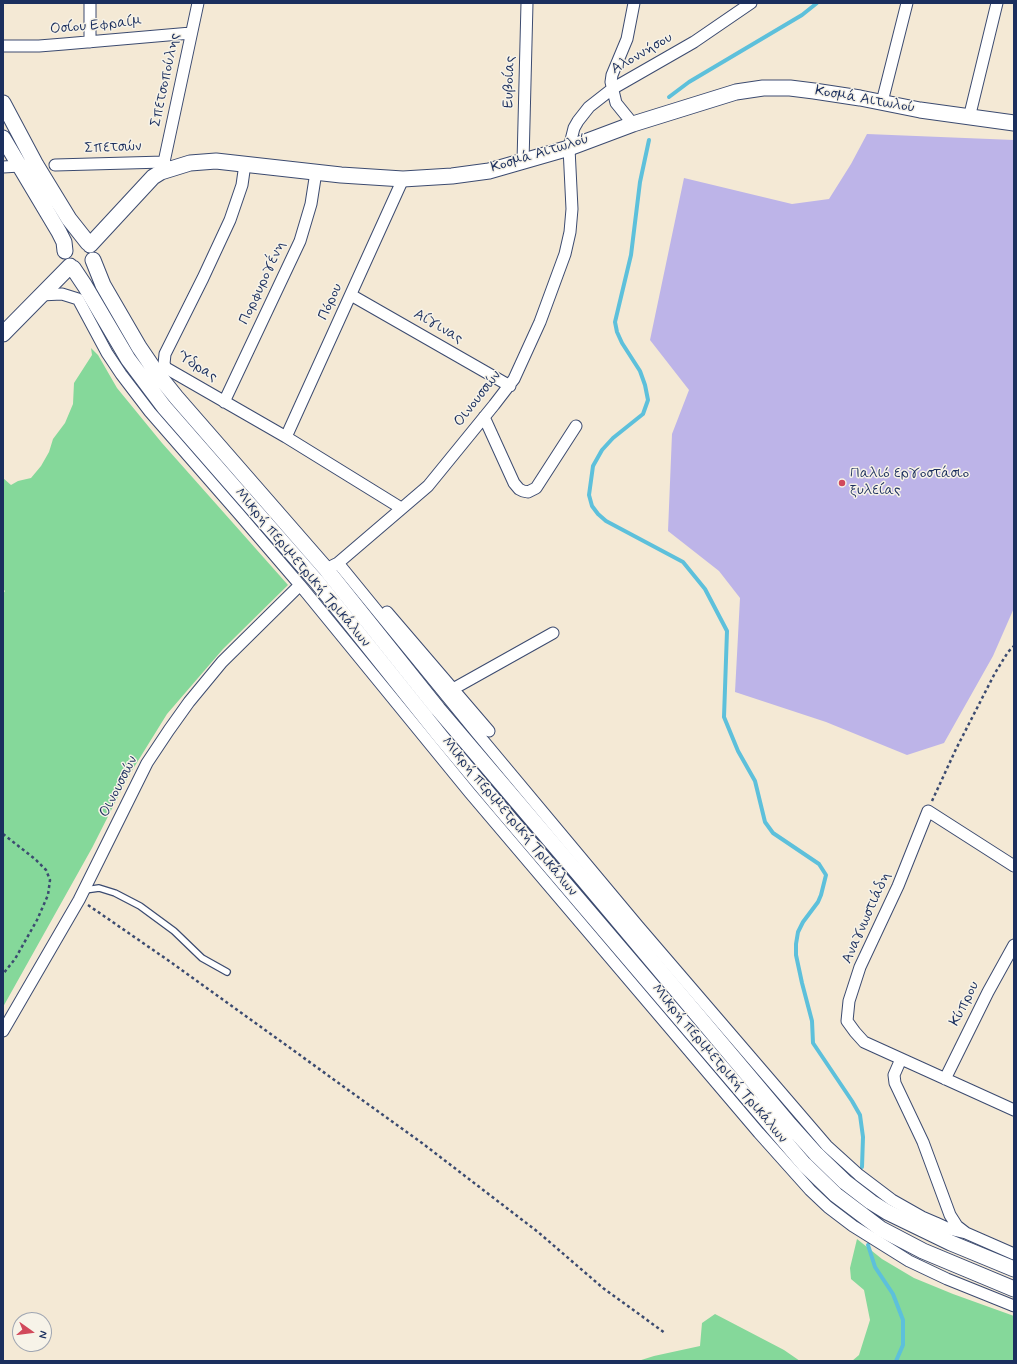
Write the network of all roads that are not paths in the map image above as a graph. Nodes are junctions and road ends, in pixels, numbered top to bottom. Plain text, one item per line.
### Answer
1 (90, 3) edge
2 (198, 3) edge
3 (527, 3) edge
4 (634, 3) edge
5 (751, 3) edge
6 (907, 3) edge
7 (997, 3) edge
8 (191, 33) junction
9 (90, 42) junction
10 (3, 46) edge
11 (612, 89) junction
12 (882, 102) junction
13 (3, 103) edge
14 (969, 118) junction
15 (1014, 123) edge
16 (633, 124) junction
17 (3, 138) edge
18 (569, 148) junction
19 (523, 162) junction
20 (245, 164) junction
21 (55, 165) dead end
22 (167, 166) junction
23 (8, 168) edge
24 (316, 172) junction
25 (403, 179) junction
26 (89, 244) junction
27 (65, 251) junction
28 (93, 260) junction
29 (71, 267) junction
30 (40, 295) junction
31 (351, 295) junction
32 (3, 334) edge
33 (510, 386) junction
34 (224, 402) junction
35 (484, 417) junction
36 (576, 426) dead end
37 (286, 437) junction
38 (401, 508) junction
39 (335, 564) junction
40 (300, 585) junction
41 (553, 633) dead end
42 (453, 689) junction
43 (489, 731) dead end
44 (1014, 866) edge
45 (82, 895) junction
46 (1014, 944) edge
47 (227, 972) dead end
48 (3, 1031) edge
49 (901, 1059) junction
50 (946, 1079) junction
51 (1014, 1110) edge
52 (966, 1233) junction
53 (1014, 1254) edge
54 (1014, 1269) edge
55 (1014, 1289) edge
56 (1014, 1306) edge

1 - 9 street
2 - 8 street, Σπετσοπούλης
3 - 19 street, Ευβοίας
4 - 11 street
5 - 11 street, Αλοννήσου
6 - 12 street
7 - 14 street
8 - 9 street, Οσίου Εφραίμ
8 - 22 street, Σπετσοπούλης
9 - 10 street, Οσίου Εφραίμ
11 - 16 street
11 - 18 street, Αλοννήσου
12 - 14 main road, Κοσμά Αιτωλού
12 - 16 main road, Κοσμά Αιτωλού
13 - 26 main road, Μικρή περιμετρική Τρικάλων
14 - 15 main road, Κοσμά Αιτωλού
16 - 18 main road, Κοσμά Αιτωλού
17 - 23 main road, Μικρή περιμετρική Τρικάλων
18 - 19 main road, Κοσμά Αιτωλού
18 - 33 street, Οινουσσών
19 - 25 main road, Κοσμά Αιτωλού
20 - 22 main road, Κοσμά Αιτωλού
20 - 24 main road, Κοσμά Αιτωλού
20 - 34 street, Ύδρας
21 - 22 street, Σπετσών
22 - 26 main road, Κοσμά Αιτωλού
23 - 27 main road, Μικρή περιμετρική Τρικάλων
24 - 25 main road, Κοσμά Αιτωλού
24 - 34 street, Πορφυρογένη
25 - 31 street, Πόρου
26 - 27 main road
26 - 28 main road, Μικρή περιμετρική Τρικάλων
27 - 29 main road, Μικρή περιμετρική Τρικάλων
28 - 29 main road
28 - 39 main road, Μικρή περιμετρική Τρικάλων
29 - 30 main road
29 - 55 main road, Μικρή περιμετρική Τρικάλων
30 - 32 main road
30 - 40 street
31 - 33 street, Αίγινας
31 - 37 street, Πόρου
33 - 35 street, Οινουσσών
34 - 37 street, Ύδρας
35 - 36 street
35 - 38 street, Οινουσσών
37 - 38 street, Ύδρας
38 - 39 street, Οινουσσών
39 - 42 street
39 - 52 street
39 - 54 main road, Μικρή περιμετρική Τρικάλων
40 - 45 street, Οινουσσών
40 - 56 street
41 - 42 street
42 - 43 street
44 - 49 street, Αναγνωστιάδη
45 - 47 lane
45 - 48 street, Οινουσσών
46 - 50 street, Κύπρου
49 - 50 street
49 - 52 street
50 - 51 street
52 - 53 street

